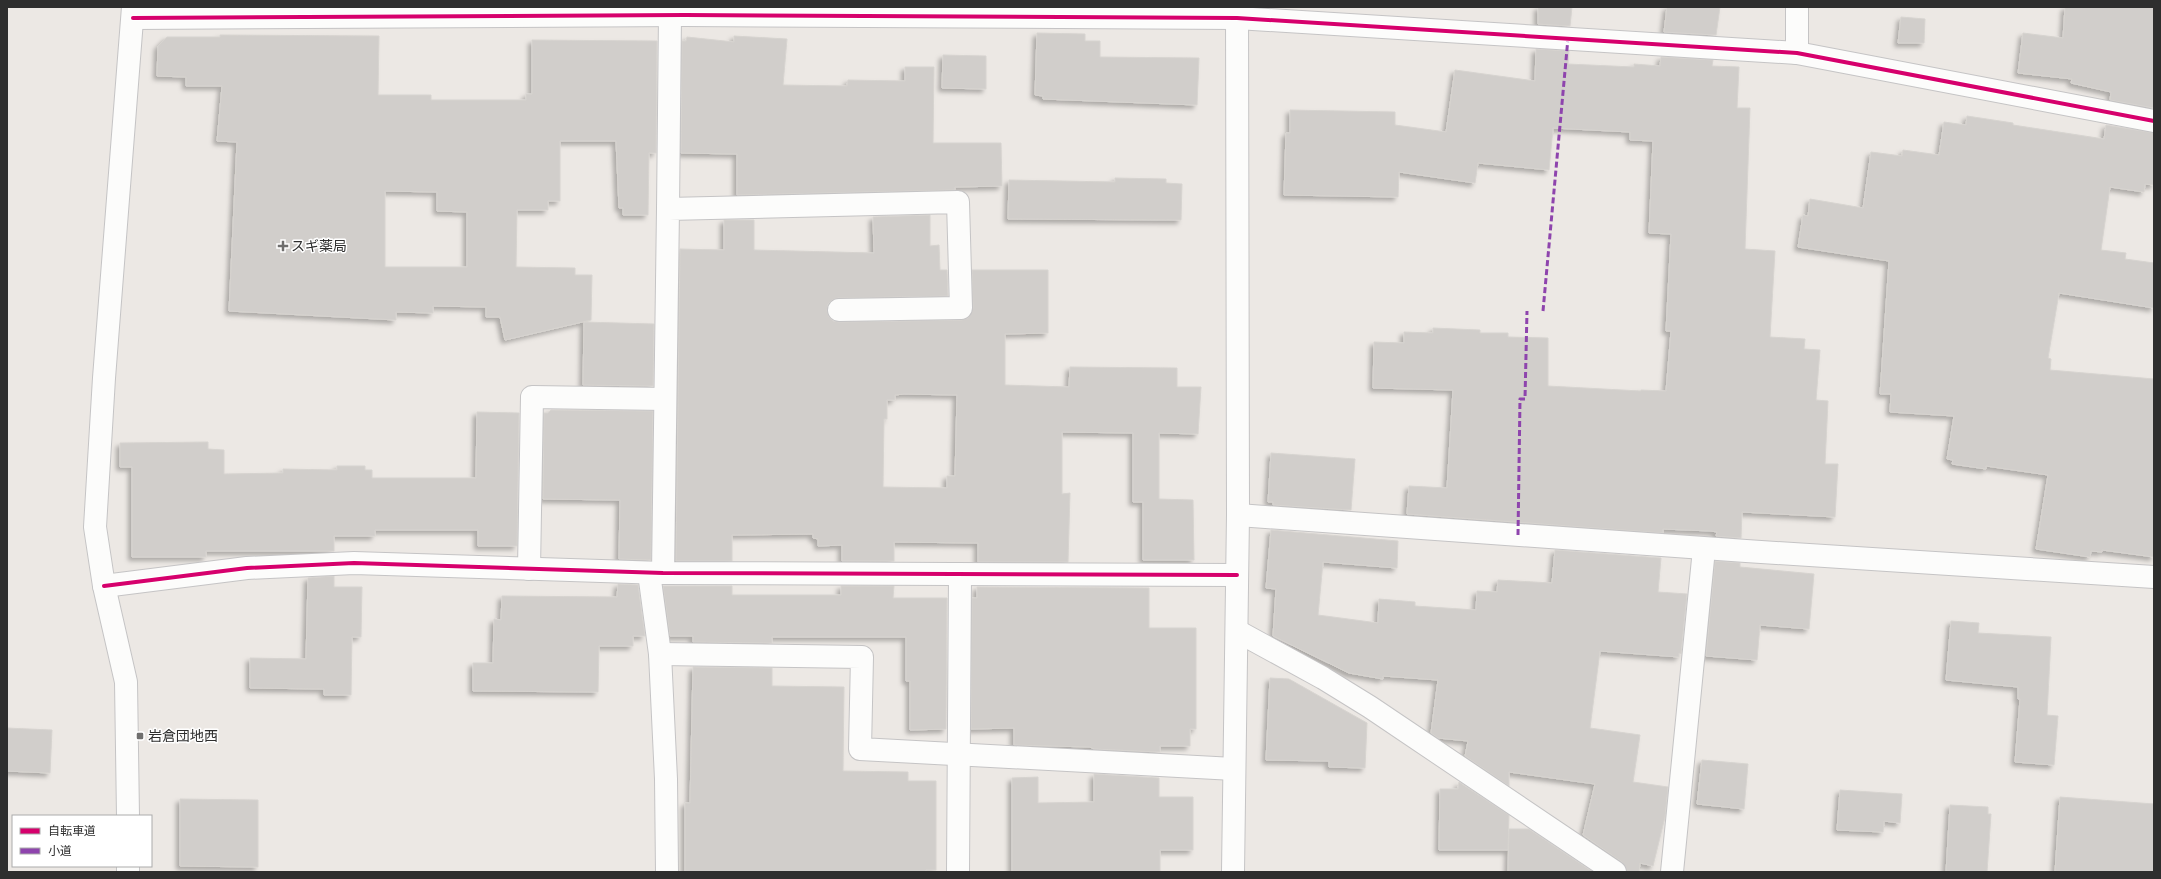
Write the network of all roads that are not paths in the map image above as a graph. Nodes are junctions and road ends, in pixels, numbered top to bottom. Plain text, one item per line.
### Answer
1 (1797, 7) edge
2 (680, 12) edge
3 (1237, 12) edge
4 (133, 13) edge
5 (1797, 52) junction
6 (2154, 121) edge
7 (668, 209) junction
8 (839, 310) dead end
9 (665, 399) junction
10 (1238, 515) junction
11 (1704, 549) junction
12 (529, 569) junction
13 (656, 573) junction
14 (1237, 575) junction
15 (960, 576) junction
16 (2154, 578) edge
17 (104, 586) junction
18 (1237, 631) junction
19 (660, 654) junction
20 (960, 755) junction
21 (1234, 769) junction
22 (128, 815) edge
23 (667, 872) edge
24 (958, 872) edge
25 (1233, 872) edge
26 (1615, 872) edge
27 (1672, 872) edge

1 - 5 street
2 - 3 street
2 - 4 street
2 - 7 street
3 - 5 street
3 - 10 street
4 - 17 street
5 - 6 street
7 - 8 street
7 - 9 street
9 - 12 street
9 - 13 street
10 - 11 street
10 - 14 street
11 - 16 street
11 - 27 street
12 - 13 street
12 - 17 street
13 - 15 street
13 - 19 street
14 - 15 street
14 - 18 street
15 - 20 street
17 - 22 street
18 - 21 street
18 - 26 street
19 - 20 street
19 - 23 street
20 - 21 street
20 - 24 street
21 - 25 street

